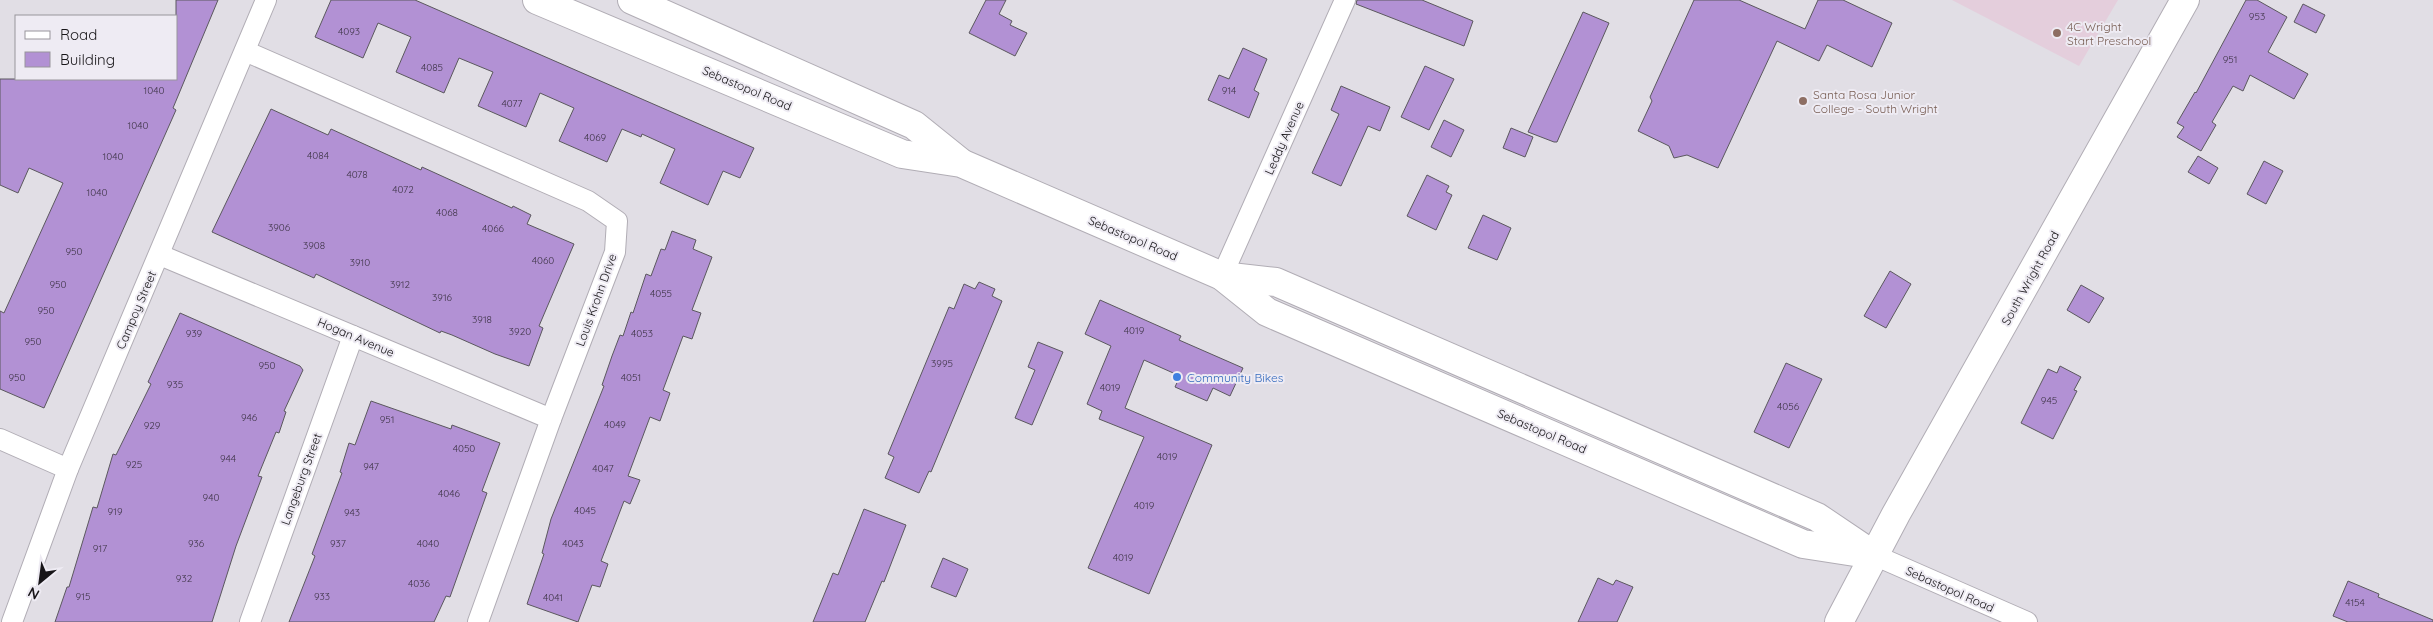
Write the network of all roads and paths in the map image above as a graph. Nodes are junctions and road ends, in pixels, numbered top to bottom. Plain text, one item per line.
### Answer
1 (266, 0) edge
2 (537, 0) edge
3 (632, 0) edge
4 (1345, 0) edge
5 (2185, 0) edge
6 (245, 51) junction
7 (961, 163) junction
8 (160, 255) junction
9 (1222, 276) junction
10 (353, 336) junction
11 (551, 419) junction
12 (0, 439) edge
13 (68, 468) junction
14 (1874, 555) junction
15 (12, 622) edge
16 (250, 622) edge
17 (478, 622) edge
18 (1839, 622) edge
19 (2027, 622) edge

1 - 6 street, Campoy Street
2 - 7 main road, Sebastopol Road
3 - 7 main road, Sebastopol Road
4 - 9 street, Leddy Avenue
5 - 14 main road, South Wright Road
6 - 8 street, Campoy Street
6 - 11 street, Louis Krohn Drive
7 - 9 main road, Sebastopol Road
8 - 10 street, Hogan Avenue
8 - 13 street, Campoy Street
9 - 14 main road, Sebastopol Road
10 - 11 street, Hogan Avenue
10 - 16 street, Langeburg Street
11 - 17 street, Louis Krohn Drive
12 - 13 street
13 - 15 street, Campoy Street
14 - 18 main road, South Wright Road
14 - 19 street, Sebastopol Road

